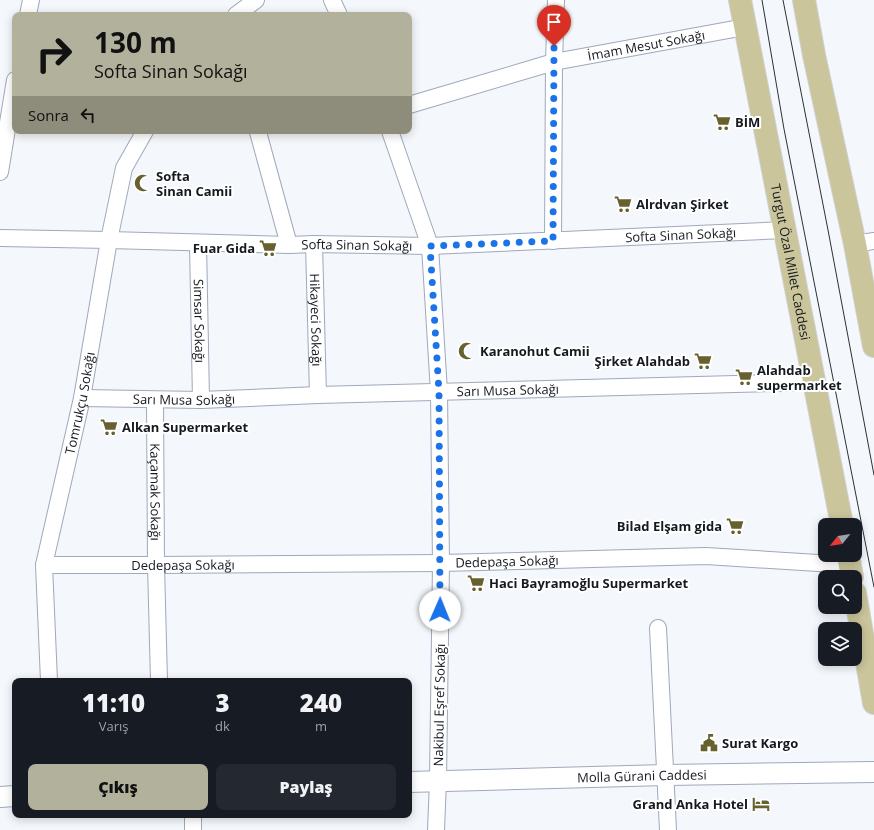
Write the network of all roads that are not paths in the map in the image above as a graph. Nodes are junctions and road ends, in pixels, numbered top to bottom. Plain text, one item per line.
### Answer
1 (31, 0) edge
2 (256, 0) edge
3 (332, 0) edge
4 (556, 0) edge
5 (740, 0) edge
6 (804, 0) edge
7 (29, 12) edge
8 (240, 12) edge
9 (338, 12) edge
10 (745, 27) junction
11 (554, 62) junction
12 (12, 98) edge
13 (412, 104) edge
14 (143, 134) edge
15 (259, 134) edge
16 (391, 134) edge
17 (0, 172) edge
18 (785, 230) junction
19 (0, 238) edge
20 (109, 240) junction
21 (553, 241) junction
22 (864, 242) edge
23 (198, 243) junction
24 (314, 244) junction
25 (289, 245) junction
26 (430, 246) junction
27 (874, 346) edge
28 (814, 382) junction
29 (439, 392) junction
30 (318, 395) junction
31 (82, 398) junction
32 (155, 400) junction
33 (201, 400) junction
34 (841, 518) edge
35 (441, 563) junction
36 (44, 565) junction
37 (156, 565) junction
38 (850, 566) edge
39 (859, 614) edge
40 (658, 628) dead end
41 (49, 678) edge
42 (159, 678) edge
43 (874, 702) edge
44 (874, 772) edge
45 (666, 775) junction
46 (438, 781) junction
47 (412, 782) edge
48 (12, 796) edge
49 (0, 797) edge
50 (193, 818) edge
51 (193, 830) edge
52 (436, 830) edge
53 (668, 830) edge

1 - 7 street
2 - 8 street
3 - 9 street
4 - 11 street
5 - 10 main road, Turgut Özal Millet Caddesi
6 - 22 main road
10 - 11 street, İmam Mesut Sokağı
10 - 18 main road, Turgut Özal Millet Caddesi
11 - 13 street, İmam Mesut Sokağı
11 - 21 street
12 - 17 street
14 - 20 street, Tomrukçu Sokağı
15 - 25 street
16 - 26 street, Nakibul Eşref Sokağı
18 - 21 street, Softa Sinan Sokağı
18 - 28 main road, Turgut Özal Millet Caddesi
19 - 20 street, Softa Sinan Sokağı
20 - 23 street, Softa Sinan Sokağı
20 - 31 street, Tomrukçu Sokağı
21 - 26 street, Softa Sinan Sokağı
22 - 27 main road
23 - 25 street, Softa Sinan Sokağı
23 - 33 street, Simsar Sokağı
24 - 25 street, Softa Sinan Sokağı
24 - 26 street, Softa Sinan Sokağı
24 - 30 street, Hikayeci Sokağı
26 - 29 street, Nakibul Eşref Sokağı
28 - 29 street, Sarı Musa Sokağı
28 - 34 main road, Turgut Özal Millet Caddesi
29 - 30 street, Sarı Musa Sokağı
29 - 35 street, Nakibul Eşref Sokağı
30 - 33 street, Sarı Musa Sokağı
31 - 32 street, Sarı Musa Sokağı
31 - 36 street, Tomrukçu Sokağı
32 - 33 street, Sarı Musa Sokağı
32 - 37 street, Kaçamak Sokağı
35 - 37 street, Dedepaşa Sokağı
35 - 38 street, Dedepaşa Sokağı
35 - 46 street, Nakibul Eşref Sokağı
36 - 37 street, Dedepaşa Sokağı
36 - 41 street, Tomrukçu Sokağı
37 - 42 street, Kaçamak Sokağı
39 - 43 main road
40 - 45 street
44 - 45 street, Molla Gürani Caddesi
45 - 46 street, Molla Gürani Caddesi
45 - 53 street
46 - 47 street, Molla Gürani Caddesi
46 - 52 street, Nakibul Eşref Sokağı
48 - 49 street
50 - 51 street

